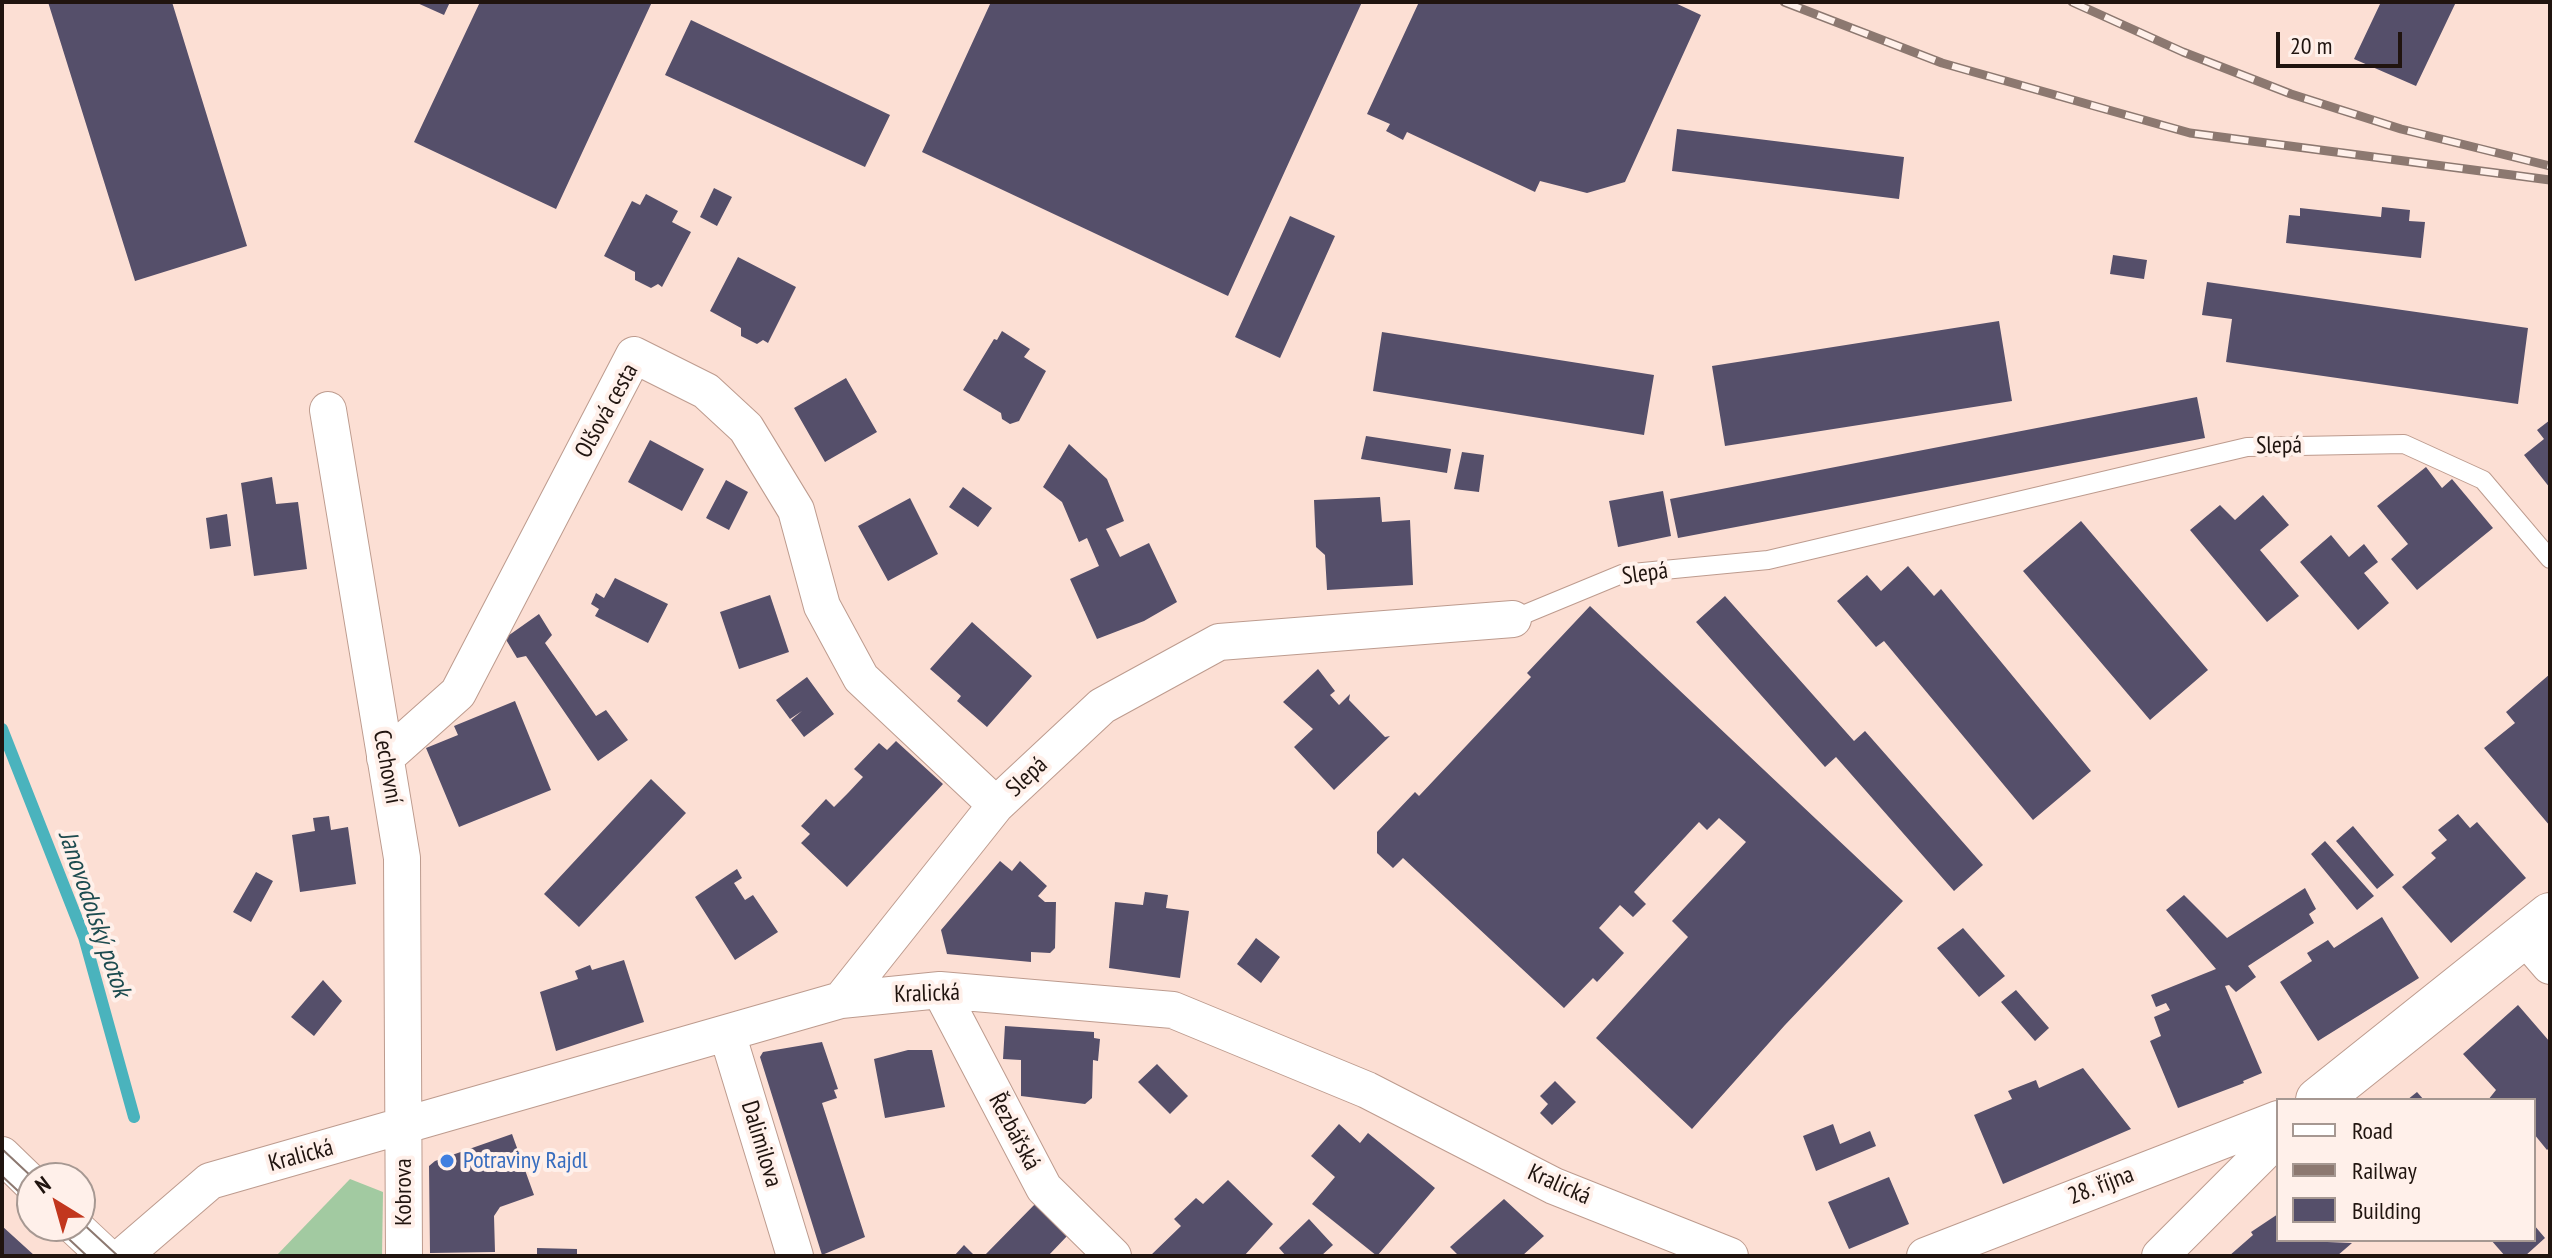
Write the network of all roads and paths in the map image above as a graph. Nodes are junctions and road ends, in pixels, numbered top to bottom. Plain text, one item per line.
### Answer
1 (328, 410) dead end
2 (2550, 559) edge
3 (1513, 619) joint
4 (385, 758) junction
5 (996, 805) junction
6 (2541, 939) edge
7 (940, 990) junction
8 (841, 1000) junction
9 (727, 1033) junction
10 (2321, 1098) edge
11 (2276, 1120) edge
12 (403, 1128) junction
13 (2276, 1140) edge
14 (91, 1242) edge
15 (106, 1256) edge
16 (123, 1256) edge
17 (404, 1256) edge
18 (795, 1256) edge
19 (1113, 1256) edge
20 (1730, 1256) edge
21 (1925, 1256) edge
22 (2160, 1256) edge

1 - 4 street, Cechovní
2 - 3 lane, Slepá
3 - 5 street, Slepá
4 - 5 street, Olšová cesta
4 - 12 street, Cechovní
5 - 8 street, Slepá
6 - 10 street
7 - 8 street, Kralická
7 - 19 street, Řezbářská
7 - 20 street, Kralická
8 - 9 street, Kralická
9 - 12 street, Kralická
9 - 18 street, Dalimilova
11 - 21 street, 28. října
12 - 16 street, Kralická
12 - 17 street, Kobrova
13 - 22 street
14 - 15 street

